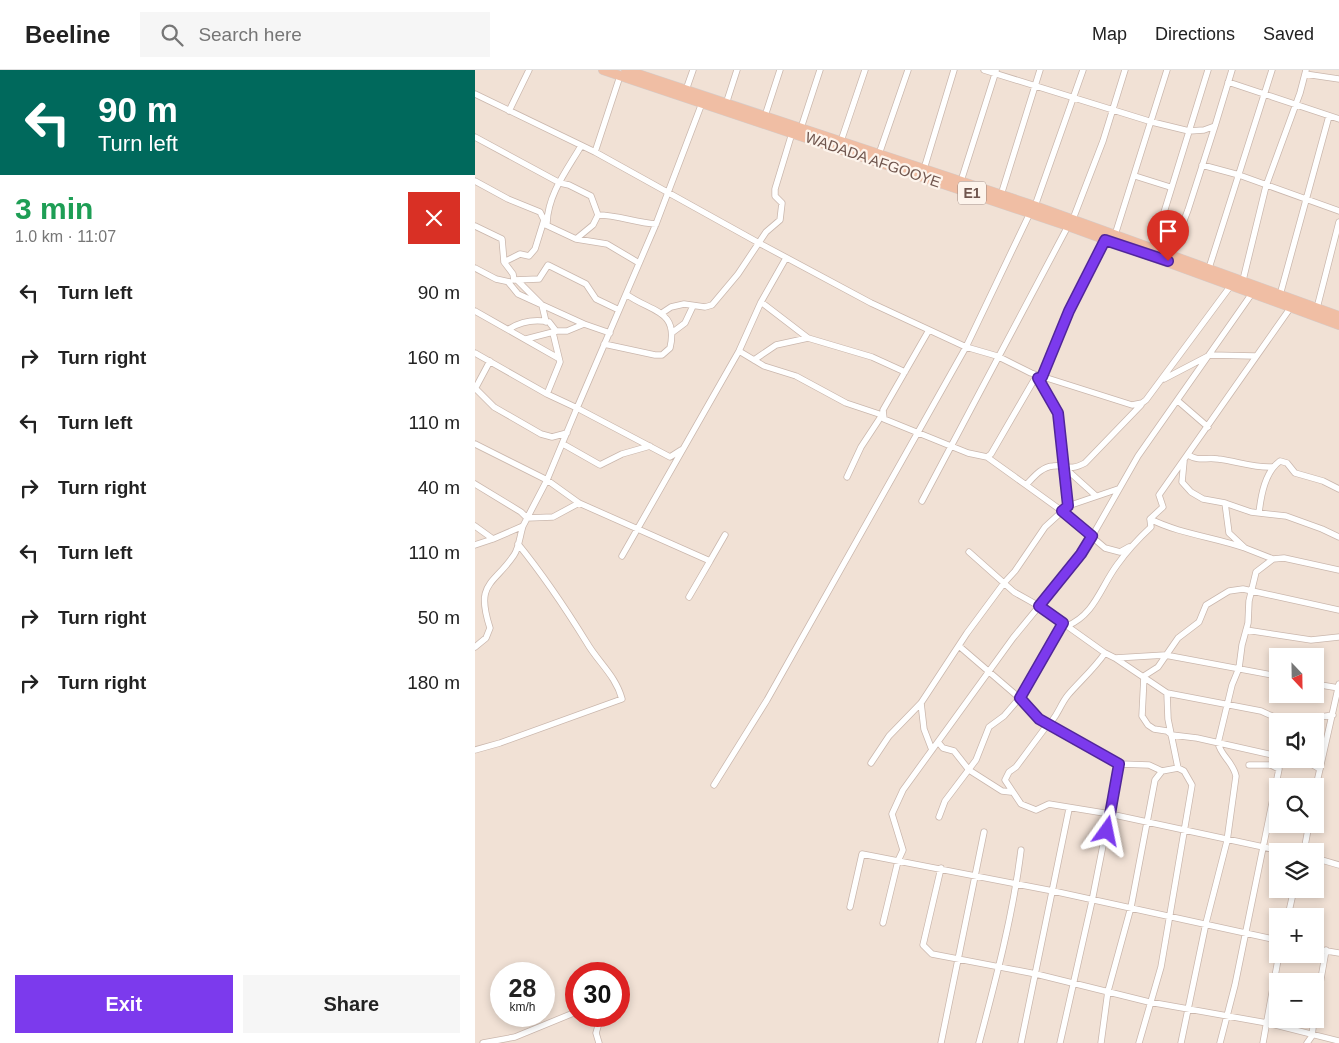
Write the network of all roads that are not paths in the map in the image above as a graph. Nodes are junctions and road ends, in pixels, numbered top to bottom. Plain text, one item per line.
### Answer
1 (529, 70) edge
2 (603, 70) edge
3 (693, 70) edge
4 (737, 70) edge
5 (780, 70) edge
6 (820, 70) edge
7 (865, 70) edge
8 (908, 70) edge
9 (954, 70) edge
10 (984, 70) edge
11 (1040, 70) edge
12 (1083, 70) edge
13 (1125, 70) edge
14 (1167, 70) edge
15 (1208, 70) edge
16 (1232, 70) edge
17 (1271, 70) edge
18 (996, 72) edge
19 (1306, 72) edge
20 (623, 73) edge
21 (1339, 79) edge
22 (1228, 82) junction
23 (1036, 85) junction
24 (685, 90) junction
25 (1263, 93) junction
26 (475, 94) edge
27 (1075, 97) junction
28 (702, 103) junction
29 (726, 104) junction
30 (1295, 106) junction
31 (1112, 109) junction
32 (509, 111) junction
33 (765, 116) junction
34 (1329, 116) junction
35 (1339, 119) edge
36 (1152, 122) junction
37 (1215, 126) junction
38 (801, 128) junction
39 (1189, 131) junction
40 (792, 132) junction
41 (475, 137) edge
42 (841, 141) junction
43 (581, 146) junction
44 (595, 152) junction
45 (879, 154) junction
46 (1203, 165) junction
47 (924, 169) junction
48 (1239, 175) junction
49 (1135, 176) junction
50 (475, 181) edge
51 (961, 181) junction
52 (560, 183) junction
53 (1266, 186) junction
54 (1170, 187) junction
55 (669, 192) junction
56 (1001, 195) junction
57 (1305, 199) junction
58 (1033, 210) junction
59 (1339, 211) edge
60 (597, 215) junction
61 (545, 222) junction
62 (1339, 222) edge
63 (1070, 223) junction
64 (656, 224) junction
65 (476, 229) edge
66 (1115, 235) junction
67 (576, 239) junction
68 (1105, 240) junction
69 (759, 244) junction
70 (1153, 248) junction
71 (1171, 254) junction
72 (786, 258) junction
73 (504, 262) junction
74 (639, 263) junction
75 (475, 268) edge
76 (1209, 268) junction
77 (1243, 280) junction
78 (514, 282) junction
79 (1232, 284) junction
80 (1253, 292) junction
81 (626, 294) junction
82 (1280, 294) junction
83 (761, 302) junction
84 (542, 305) junction
85 (693, 306) junction
86 (1291, 307) junction
87 (1317, 308) junction
88 (619, 310) junction
89 (475, 311) edge
90 (663, 313) junction
91 (1339, 316) edge
92 (547, 322) junction
93 (584, 324) junction
94 (1339, 325) edge
95 (509, 329) junction
96 (929, 330) junction
97 (554, 332) junction
98 (673, 332) junction
99 (610, 333) junction
100 (808, 338) junction
101 (526, 339) junction
102 (605, 344) junction
103 (966, 347) junction
104 (739, 351) junction
105 (475, 353) edge
106 (1210, 355) junction
107 (997, 356) junction
108 (1255, 356) junction
109 (558, 358) junction
110 (754, 360) junction
111 (490, 361) junction
112 (905, 372) junction
113 (1040, 377) junction
114 (1162, 380) junction
115 (475, 389) edge
116 (547, 394) junction
117 (1178, 401) junction
118 (1142, 403) junction
119 (577, 408) junction
120 (882, 415) junction
121 (1208, 427) junction
122 (567, 432) junction
123 (916, 432) junction
124 (475, 444) edge
125 (563, 444) junction
126 (650, 446) junction
127 (953, 446) junction
128 (681, 449) junction
129 (1188, 455) junction
130 (987, 457) junction
131 (1184, 460) junction
132 (1272, 467) junction
133 (1065, 468) junction
134 (847, 477) dead end
135 (547, 480) junction
136 (475, 484) edge
137 (1026, 485) junction
138 (1118, 489) junction
139 (1339, 489) edge
140 (1095, 495) junction
141 (922, 501) dead end
142 (579, 503) junction
143 (1225, 503) junction
144 (1068, 506) junction
145 (1062, 511) junction
146 (1259, 513) junction
147 (527, 518) junction
148 (1150, 519) junction
149 (475, 526) edge
150 (523, 526) junction
151 (638, 529) junction
152 (725, 535) dead end
153 (1092, 536) junction
154 (1339, 537) edge
155 (493, 539) junction
156 (518, 544) junction
157 (1132, 544) junction
158 (475, 545) edge
159 (1245, 548) junction
160 (969, 552) dead end
161 (622, 556) dead end
162 (1273, 559) junction
163 (710, 561) junction
164 (1339, 570) edge
165 (1004, 583) junction
166 (1251, 591) junction
167 (689, 597) dead end
168 (1039, 606) junction
169 (1339, 610) edge
170 (1065, 625) junction
171 (1245, 630) junction
172 (1339, 637) edge
173 (959, 646) junction
174 (475, 647) edge
175 (1105, 653) junction
176 (1165, 655) junction
177 (1115, 658) junction
178 (1239, 668) junction
179 (989, 670) junction
180 (1269, 674) edge
181 (1144, 676) junction
182 (1324, 685) edge
183 (1339, 687) edge
184 (1167, 693) junction
185 (1020, 698) junction
186 (921, 703) junction
187 (1227, 705) junction
188 (1269, 715) edge
189 (1333, 715) junction
190 (1324, 716) edge
191 (1049, 725) junction
192 (1172, 736) junction
193 (938, 742) junction
194 (1218, 743) junction
195 (475, 750) edge
196 (932, 750) junction
197 (1269, 754) edge
198 (871, 762) dead end
199 (1119, 764) junction
200 (1249, 764) dead end
201 (1178, 768) junction
202 (1320, 769) joint
203 (969, 770) junction
204 (1162, 771) junction
205 (1318, 778) edge
206 (714, 785) dead end
207 (1011, 792) junction
208 (1069, 809) junction
209 (1110, 814) junction
210 (939, 817) dead end
211 (1148, 822) junction
212 (1185, 830) junction
213 (984, 832) dead end
214 (1227, 841) junction
215 (1263, 848) junction
216 (1269, 849) edge
217 (1021, 850) dead end
218 (898, 861) junction
219 (1324, 861) edge
220 (1339, 865) edge
221 (941, 868) junction
222 (977, 876) junction
223 (1017, 885) junction
224 (1053, 891) junction
225 (1092, 901) junction
226 (850, 907) dead end
227 (1131, 907) junction
228 (1170, 915) junction
229 (883, 923) dead end
230 (1206, 923) junction
231 (1244, 933) junction
232 (1269, 938) edge
233 (1326, 950) joint
234 (1339, 953) edge
235 (958, 960) junction
236 (1277, 963) edge
237 (999, 967) junction
238 (1322, 973) edge
239 (1036, 974) junction
240 (1074, 983) junction
241 (1108, 991) junction
242 (1149, 1002) junction
243 (1189, 1009) junction
244 (1225, 1016) junction
245 (565, 1017) edge
246 (1267, 1023) junction
247 (597, 1027) edge
248 (1313, 1028) edge
249 (1312, 1036) junction
250 (511, 1040) edge
251 (1339, 1041) edge
252 (483, 1043) edge
253 (599, 1043) edge
254 (941, 1043) edge
255 (979, 1043) edge
256 (1021, 1043) edge
257 (1059, 1043) edge
258 (1101, 1043) edge
259 (1139, 1043) edge
260 (1181, 1043) edge
261 (1220, 1043) edge
262 (1263, 1043) edge
263 (1307, 1043) edge

1 - 32 street
2 - 20 highway, WADADA AFGOOYE / E1
3 - 24 street
4 - 29 street
5 - 33 street
6 - 38 street
7 - 42 street
8 - 45 street
9 - 47 street
10 - 18 street
11 - 23 street
12 - 27 street
13 - 31 street
14 - 36 street
15 - 39 street
16 - 22 street
17 - 25 street
18 - 23 street
18 - 51 street
19 - 21 street
19 - 30 street
20 - 24 highway, WADADA AFGOOYE / E1
20 - 28 highway, WADADA AFGOOYE / E1
20 - 44 street
22 - 25 street
22 - 37 street
23 - 27 street
23 - 56 street
24 - 29 highway, WADADA AFGOOYE / E1
25 - 30 street
25 - 48 street
26 - 32 street
27 - 31 street
27 - 58 street
28 - 40 highway, WADADA AFGOOYE / E1
28 - 55 street
29 - 33 highway, WADADA AFGOOYE / E1
30 - 34 street
30 - 53 street
31 - 36 street
31 - 63 street
32 - 43 street
33 - 38 highway, WADADA AFGOOYE / E1
34 - 35 street
34 - 57 street
36 - 39 street
36 - 49 street
37 - 39 street
37 - 46 street
38 - 42 highway, WADADA AFGOOYE / E1
39 - 54 street
40 - 58 highway, WADADA AFGOOYE / E1
40 - 69 street
41 - 52 street
42 - 45 highway, WADADA AFGOOYE / E1
43 - 44 street
43 - 52 street
44 - 55 street
45 - 47 highway, WADADA AFGOOYE / E1
46 - 48 street
46 - 71 street
47 - 51 highway, WADADA AFGOOYE / E1
48 - 53 street
48 - 76 street
49 - 54 street
49 - 66 street
50 - 61 street
51 - 56 highway, WADADA AFGOOYE / E1
52 - 60 street
52 - 61 street
53 - 57 street
53 - 77 street
54 - 70 street
55 - 64 street
55 - 69 street
56 - 58 highway, WADADA AFGOOYE / E1
57 - 59 street
57 - 82 street
58 - 63 highway, WADADA AFGOOYE / E1
58 - 103 street
60 - 64 street
60 - 67 street
61 - 67 street
61 - 73 street
62 - 87 street
63 - 66 highway, WADADA AFGOOYE / E1
63 - 68 highway, WADADA AFGOOYE / E1
63 - 107 street
64 - 74 street
65 - 73 street
66 - 70 highway, WADADA AFGOOYE / E1
67 - 74 street
68 - 79 highway, WADADA AFGOOYE / E1
68 - 113 street
69 - 72 street
69 - 85 street
70 - 71 highway, WADADA AFGOOYE / E1
71 - 76 highway, WADADA AFGOOYE / E1
72 - 83 street
72 - 96 street
73 - 78 street
74 - 81 street
75 - 78 street
76 - 77 highway, WADADA AFGOOYE / E1
77 - 82 highway, WADADA AFGOOYE / E1
78 - 84 street
78 - 84 street
78 - 88 street
79 - 80 highway, WADADA AFGOOYE / E1
79 - 114 street
80 - 86 highway, WADADA AFGOOYE / E1
80 - 106 street
81 - 88 street
81 - 90 street
82 - 87 highway, WADADA AFGOOYE / E1
83 - 100 street
83 - 104 street
84 - 92 street
84 - 93 street
85 - 90 street
85 - 98 street
86 - 94 highway, WADADA AFGOOYE / E1
86 - 108 street
87 - 91 highway, WADADA AFGOOYE / E1
88 - 99 street
89 - 95 street
90 - 98 street
92 - 95 street
92 - 97 street
93 - 97 street
93 - 99 street
95 - 101 street
96 - 103 street
96 - 112 street
97 - 101 street
97 - 109 street
98 - 102 street
99 - 102 street
100 - 110 street
100 - 112 street
101 - 109 street
102 - 119 street
103 - 107 street
103 - 123 street
104 - 110 street
104 - 128 street
105 - 111 street
106 - 108 street
106 - 114 street
106 - 117 street
107 - 113 street
107 - 127 street
108 - 121 street
109 - 116 street
110 - 120 street
111 - 115 street
111 - 116 street
112 - 120 street
113 - 118 street
113 - 130 street
113 - 133 street
114 - 118 street
115 - 122 street
116 - 119 street
117 - 121 street
117 - 138 street
118 - 133 street
119 - 122 street
119 - 126 street
120 - 123 street
120 - 134 street
121 - 129 street
122 - 125 street
123 - 127 street
123 - 206 street
124 - 135 street
125 - 126 street
125 - 135 street
126 - 128 street
127 - 130 street
127 - 141 street
128 - 151 street
129 - 131 street
129 - 132 street
130 - 137 street
131 - 143 street
131 - 148 street
132 - 139 street
132 - 146 street
133 - 137 street
133 - 140 street
133 - 144 street
135 - 142 street
135 - 147 street
136 - 147 street
137 - 145 street
138 - 140 street
138 - 153 street
140 - 144 street
142 - 147 street
142 - 151 street
143 - 146 street
143 - 159 street
144 - 145 street
145 - 153 street
145 - 165 street
146 - 154 street
147 - 150 street
148 - 157 street
148 - 159 street
149 - 155 street
150 - 155 street
150 - 156 street
151 - 161 street
151 - 163 street
152 - 163 street
153 - 157 street
153 - 168 street
155 - 158 street
156 - 174 street
156 - 195 street
157 - 170 street
159 - 162 street
160 - 165 street
162 - 164 street
162 - 166 street
163 - 167 street
165 - 168 street
165 - 173 street
166 - 169 street
166 - 171 street
166 - 176 street
168 - 170 street
168 - 179 street
170 - 175 street
170 - 185 street
171 - 172 street
171 - 178 street
173 - 179 street
173 - 186 street
175 - 177 street
175 - 191 street
176 - 177 street
176 - 178 street
176 - 181 street
177 - 181 street
178 - 180 street
178 - 187 street
179 - 185 street
179 - 193 street
181 - 184 street
181 - 192 street
182 - 183 street
183 - 189 street
184 - 187 street
184 - 192 street
185 - 191 street
185 - 203 street
186 - 196 street
186 - 198 street
187 - 188 street
187 - 194 street
189 - 190 street
189 - 202 street
191 - 199 street
191 - 207 street
192 - 194 street
192 - 201 street
193 - 196 street
193 - 203 street
194 - 197 street
194 - 214 street
196 - 218 street
199 - 204 street
199 - 209 street
200 - 215 street
201 - 204 street
201 - 212 street
202 - 205 street
203 - 207 street
203 - 210 street
204 - 211 street
207 - 208 street
208 - 209 street
208 - 224 street
209 - 211 street
209 - 225 street
211 - 212 street
211 - 227 street
212 - 214 street
212 - 228 street
213 - 222 street
214 - 215 street
214 - 230 street
215 - 216 street
215 - 231 street
217 - 223 street
218 - 221 street
218 - 226 street
218 - 229 street
219 - 220 street
221 - 222 street
221 - 235 street
222 - 223 street
222 - 235 street
223 - 224 street
223 - 237 street
224 - 225 street
224 - 239 street
225 - 227 street
225 - 240 street
227 - 228 street
227 - 241 street
228 - 230 street
228 - 242 street
230 - 231 street
230 - 243 street
231 - 232 street
231 - 244 street
233 - 234 street
233 - 238 street
235 - 237 street
235 - 254 street
236 - 246 street
237 - 239 street
237 - 255 street
239 - 240 street
239 - 256 street
240 - 241 street
240 - 257 street
241 - 242 street
241 - 258 street
242 - 243 street
242 - 259 street
243 - 244 street
243 - 260 street
244 - 246 street
244 - 261 street
245 - 250 street
246 - 249 street
246 - 262 street
247 - 253 street
248 - 249 street
249 - 251 street
249 - 263 street
250 - 252 street

